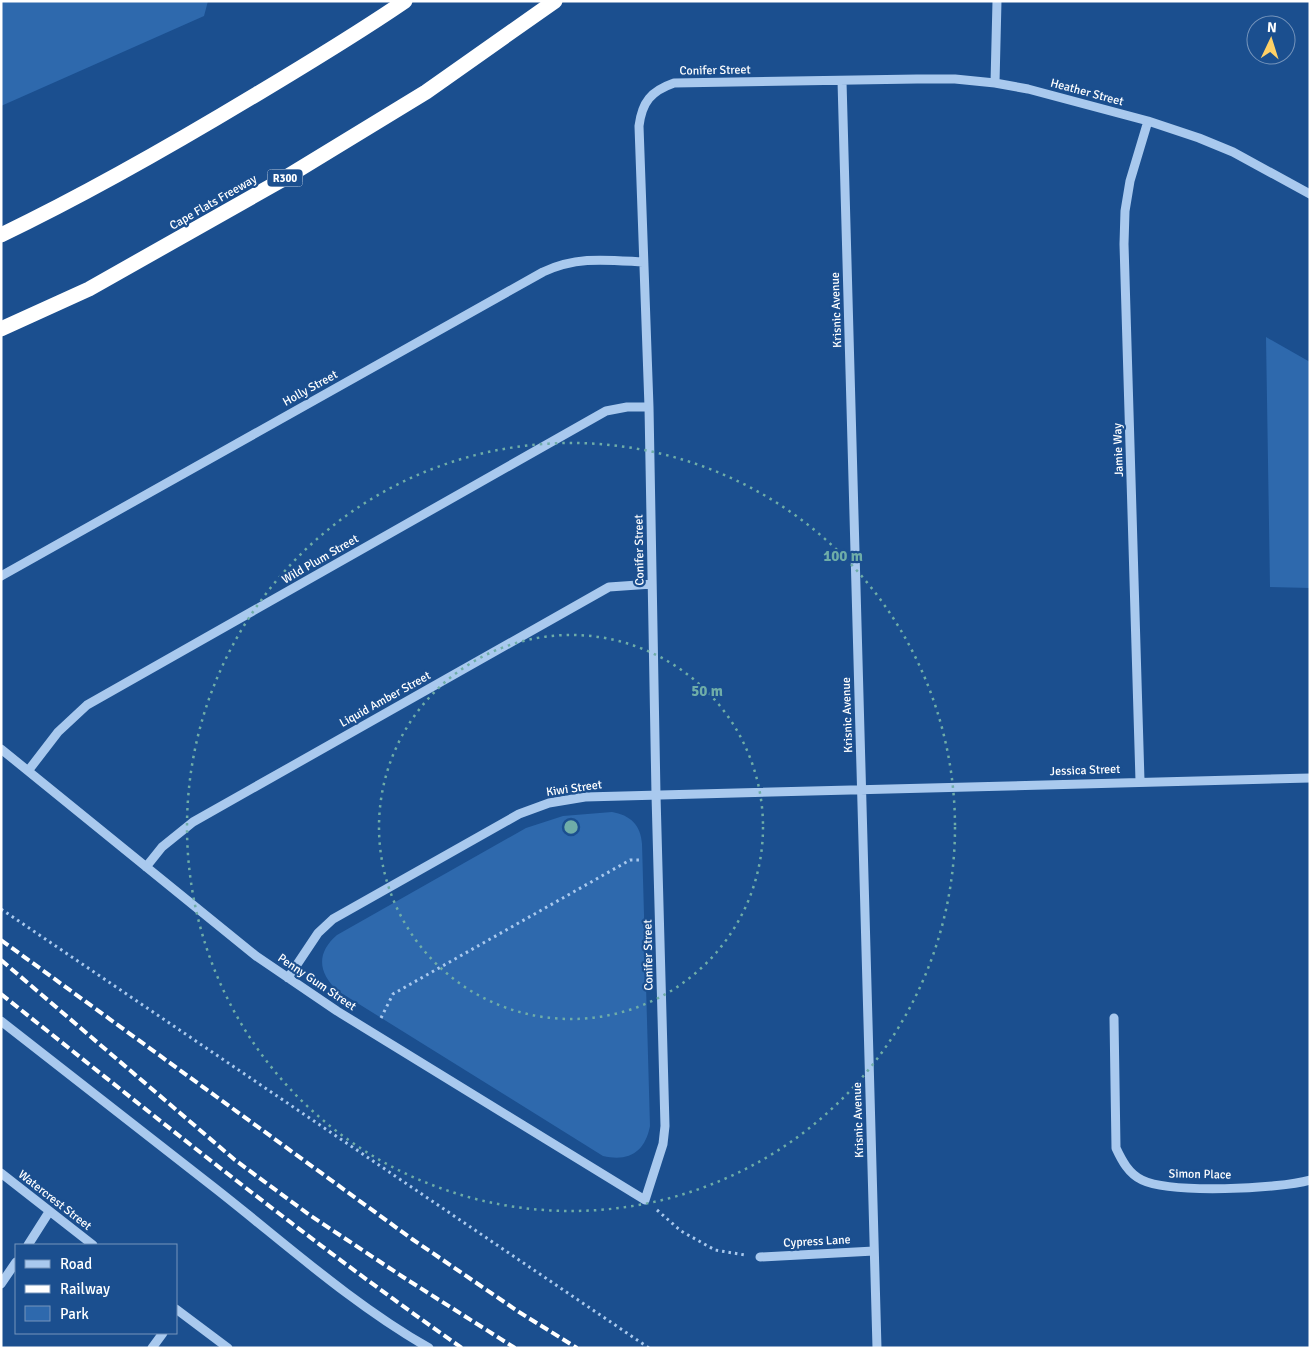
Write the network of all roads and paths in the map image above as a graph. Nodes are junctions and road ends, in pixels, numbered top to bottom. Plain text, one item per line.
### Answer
1 (405, 1) edge
2 (555, 1) edge
3 (997, 1) edge
4 (842, 81) junction
5 (995, 82) junction
6 (1148, 121) junction
7 (1310, 194) edge
8 (1, 235) edge
9 (643, 262) junction
10 (1, 329) edge
11 (648, 407) junction
12 (1, 576) edge
13 (652, 584) junction
14 (1, 750) edge
15 (28, 771) junction
16 (1310, 778) edge
17 (1140, 781) junction
18 (862, 790) junction
19 (656, 795) junction
20 (658, 859) junction
21 (146, 867) junction
22 (1, 910) edge
23 (288, 978) junction
24 (1114, 1018) dead end
25 (1, 1021) edge
26 (373, 1034) junction
27 (1, 1173) edge
28 (1310, 1180) edge
29 (645, 1200) junction
30 (50, 1212) junction
31 (29, 1244) edge
32 (92, 1244) edge
33 (874, 1251) junction
34 (760, 1257) joint
35 (15, 1263) edge
36 (1, 1284) edge
37 (178, 1313) edge
38 (162, 1334) edge
39 (152, 1348) edge
40 (228, 1348) edge
41 (429, 1348) edge
42 (649, 1348) edge
43 (877, 1348) edge

1 - 8 highway
2 - 10 highway, Cape Flats Freeway / R300
3 - 5 street
4 - 5 street, Heather Street
4 - 9 street, Conifer Street
4 - 18 street, Krisnic Avenue
5 - 6 street, Heather Street
6 - 7 street, Heather Street
6 - 17 street, Jamie Way
9 - 11 street, Conifer Street
9 - 12 street, Holly Street
11 - 13 street, Conifer Street
11 - 15 street, Wild Plum Street
13 - 19 street, Conifer Street
13 - 21 street, Liquid Amber Street
14 - 15 street, Penny Gum Street
15 - 21 street, Penny Gum Street
16 - 17 street, Jessica Street
17 - 18 street, Jessica Street
18 - 19 street, Kiwi Street
18 - 33 street, Krisnic Avenue
19 - 20 street, Conifer Street
19 - 23 street, Kiwi Street
20 - 26 path
20 - 29 street, Conifer Street
21 - 23 street, Penny Gum Street
22 - 42 path
23 - 26 street, Penny Gum Street
24 - 28 street, Simon Place
25 - 41 street
26 - 29 street, Penny Gum Street
27 - 30 street, Watercrest Street
29 - 34 path
30 - 31 street
30 - 32 street, Watercrest Street
33 - 34 street, Cypress Lane
33 - 43 street, Krisnic Avenue
35 - 36 street
37 - 40 street
38 - 39 street

